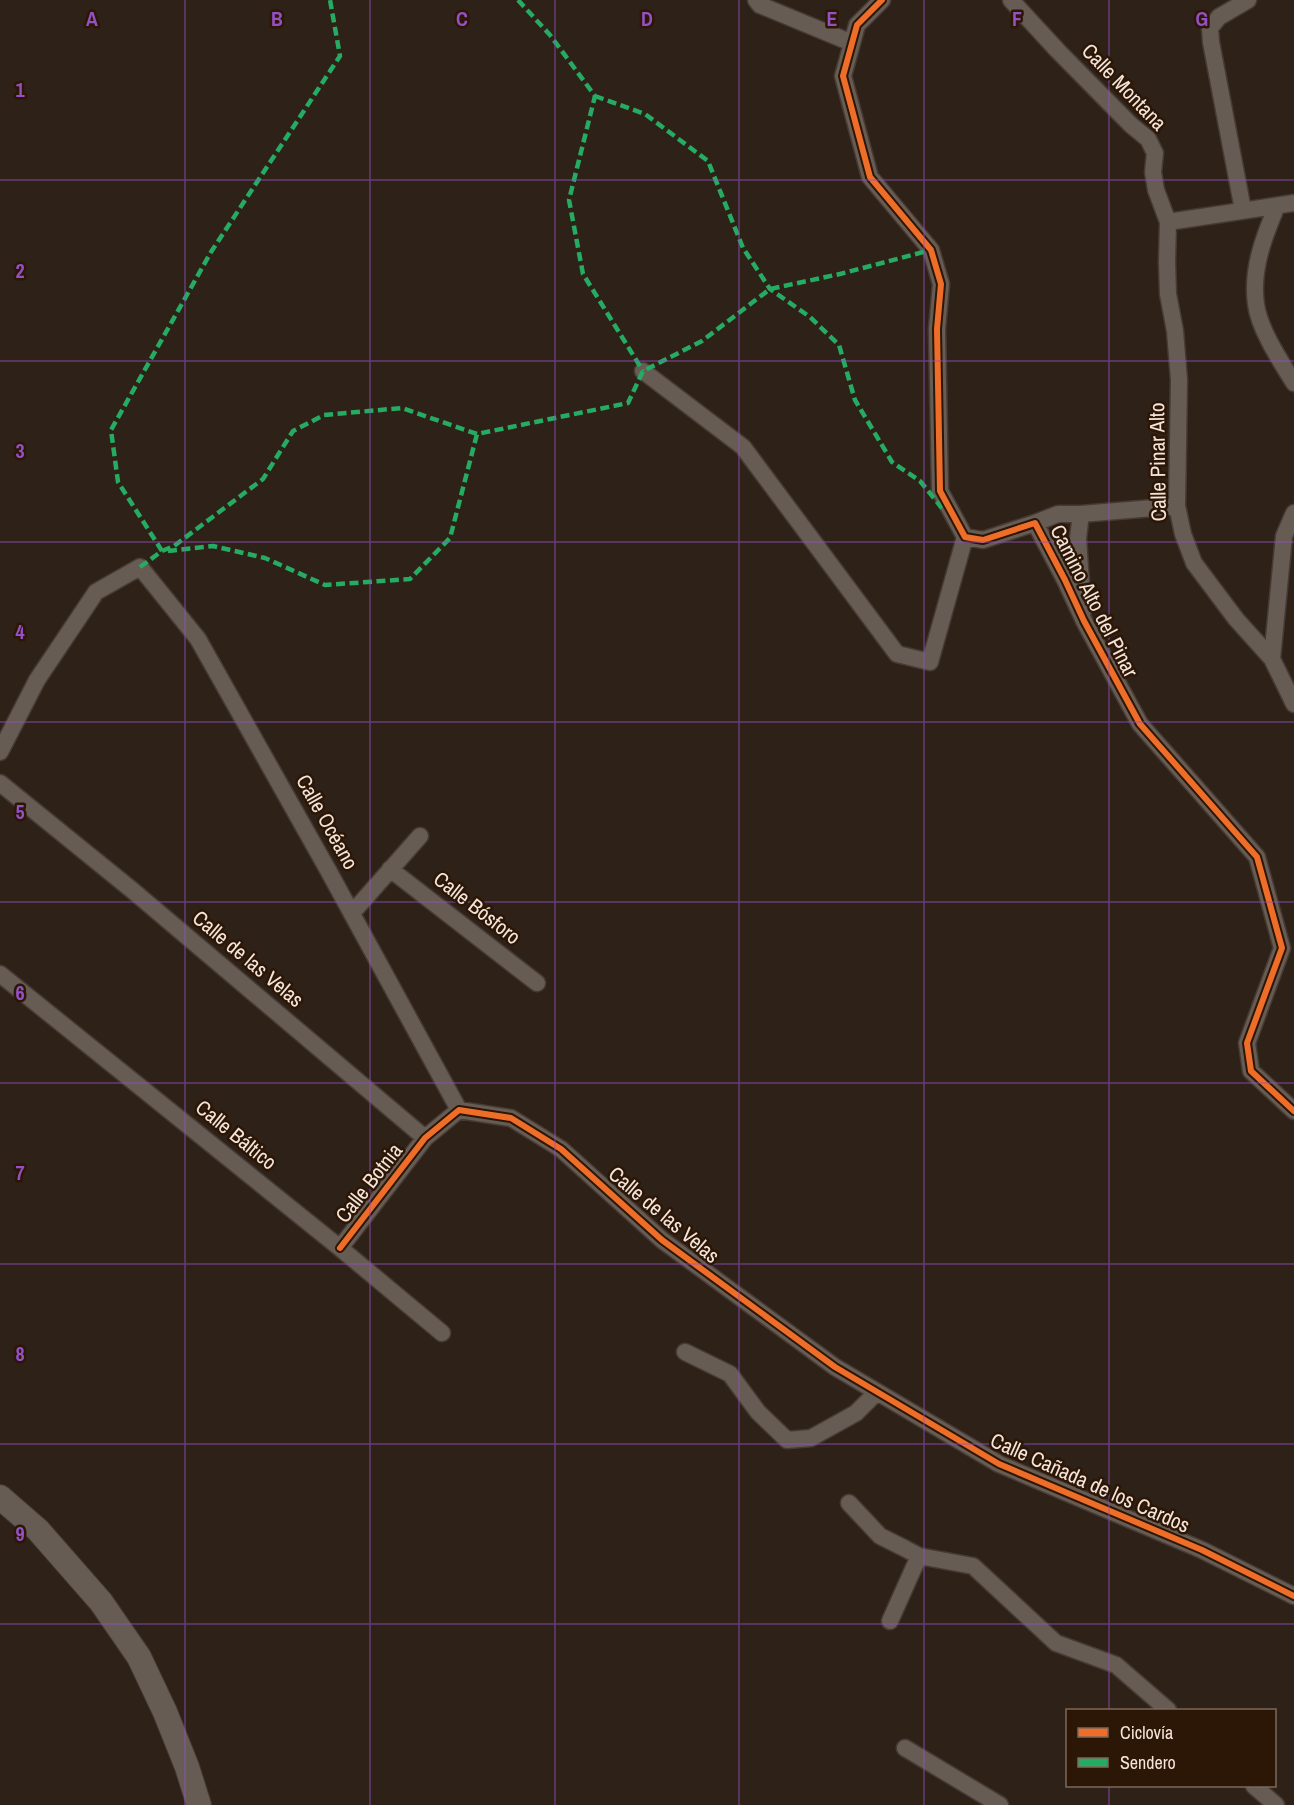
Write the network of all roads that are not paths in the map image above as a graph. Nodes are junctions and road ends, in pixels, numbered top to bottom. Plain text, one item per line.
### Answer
1 (756, 0) edge
2 (882, 0) edge
3 (1011, 0) edge
4 (1248, 0) edge
5 (852, 43) junction
6 (1286, 204) edge
7 (1243, 210) junction
8 (1168, 222) junction
9 (643, 371) dead end
10 (1294, 383) edge
11 (1177, 506) junction
12 (1294, 513) edge
13 (1081, 514) junction
14 (1035, 523) junction
15 (965, 537) junction
16 (1084, 621) junction
17 (1272, 659) junction
18 (1294, 704) edge
19 (0, 752) edge
20 (0, 783) edge
21 (420, 836) dead end
22 (390, 869) junction
23 (352, 913) junction
24 (0, 974) edge
25 (537, 983) dead end
26 (459, 1110) junction
27 (1294, 1110) edge
28 (425, 1138) junction
29 (340, 1248) junction
30 (442, 1333) dead end
31 (685, 1352) dead end
32 (877, 1392) junction
33 (0, 1497) edge
34 (849, 1503) dead end
35 (919, 1556) junction
36 (1294, 1596) edge
37 (890, 1620) dead end
38 (1167, 1709) edge
39 (905, 1748) dead end
40 (1256, 1787) edge
41 (199, 1805) edge
42 (1000, 1805) edge
43 (1276, 1805) edge

1 - 5 street
2 - 5 street
3 - 8 street, Calle Montana
4 - 7 street
5 - 15 street
6 - 7 street
6 - 10 street
7 - 8 street
8 - 11 street, Calle Pinar Alto
9 - 15 street
11 - 13 street
11 - 17 street, Calle Pinar Alto
12 - 17 street
13 - 14 street
13 - 16 street
14 - 15 street, Camino Alto del Pinar
14 - 16 street, Camino Alto del Pinar
16 - 27 street, Camino Alto del Pinar
17 - 18 street, Calle Pinar Alto
19 - 23 street, Calle Océano
20 - 28 street, Calle de las Velas
21 - 22 street
22 - 23 street
22 - 25 street, Calle Bósforo
23 - 26 street, Calle Océano
24 - 29 street, Calle Báltico
26 - 28 street
26 - 32 street, Calle de las Velas
28 - 29 street, Calle Botnia
29 - 30 street, Calle Báltico
31 - 32 street
32 - 36 street, Calle Cañada de los Cardos
33 - 41 main road
34 - 35 street
35 - 37 street
35 - 38 street
39 - 42 street
40 - 43 street

